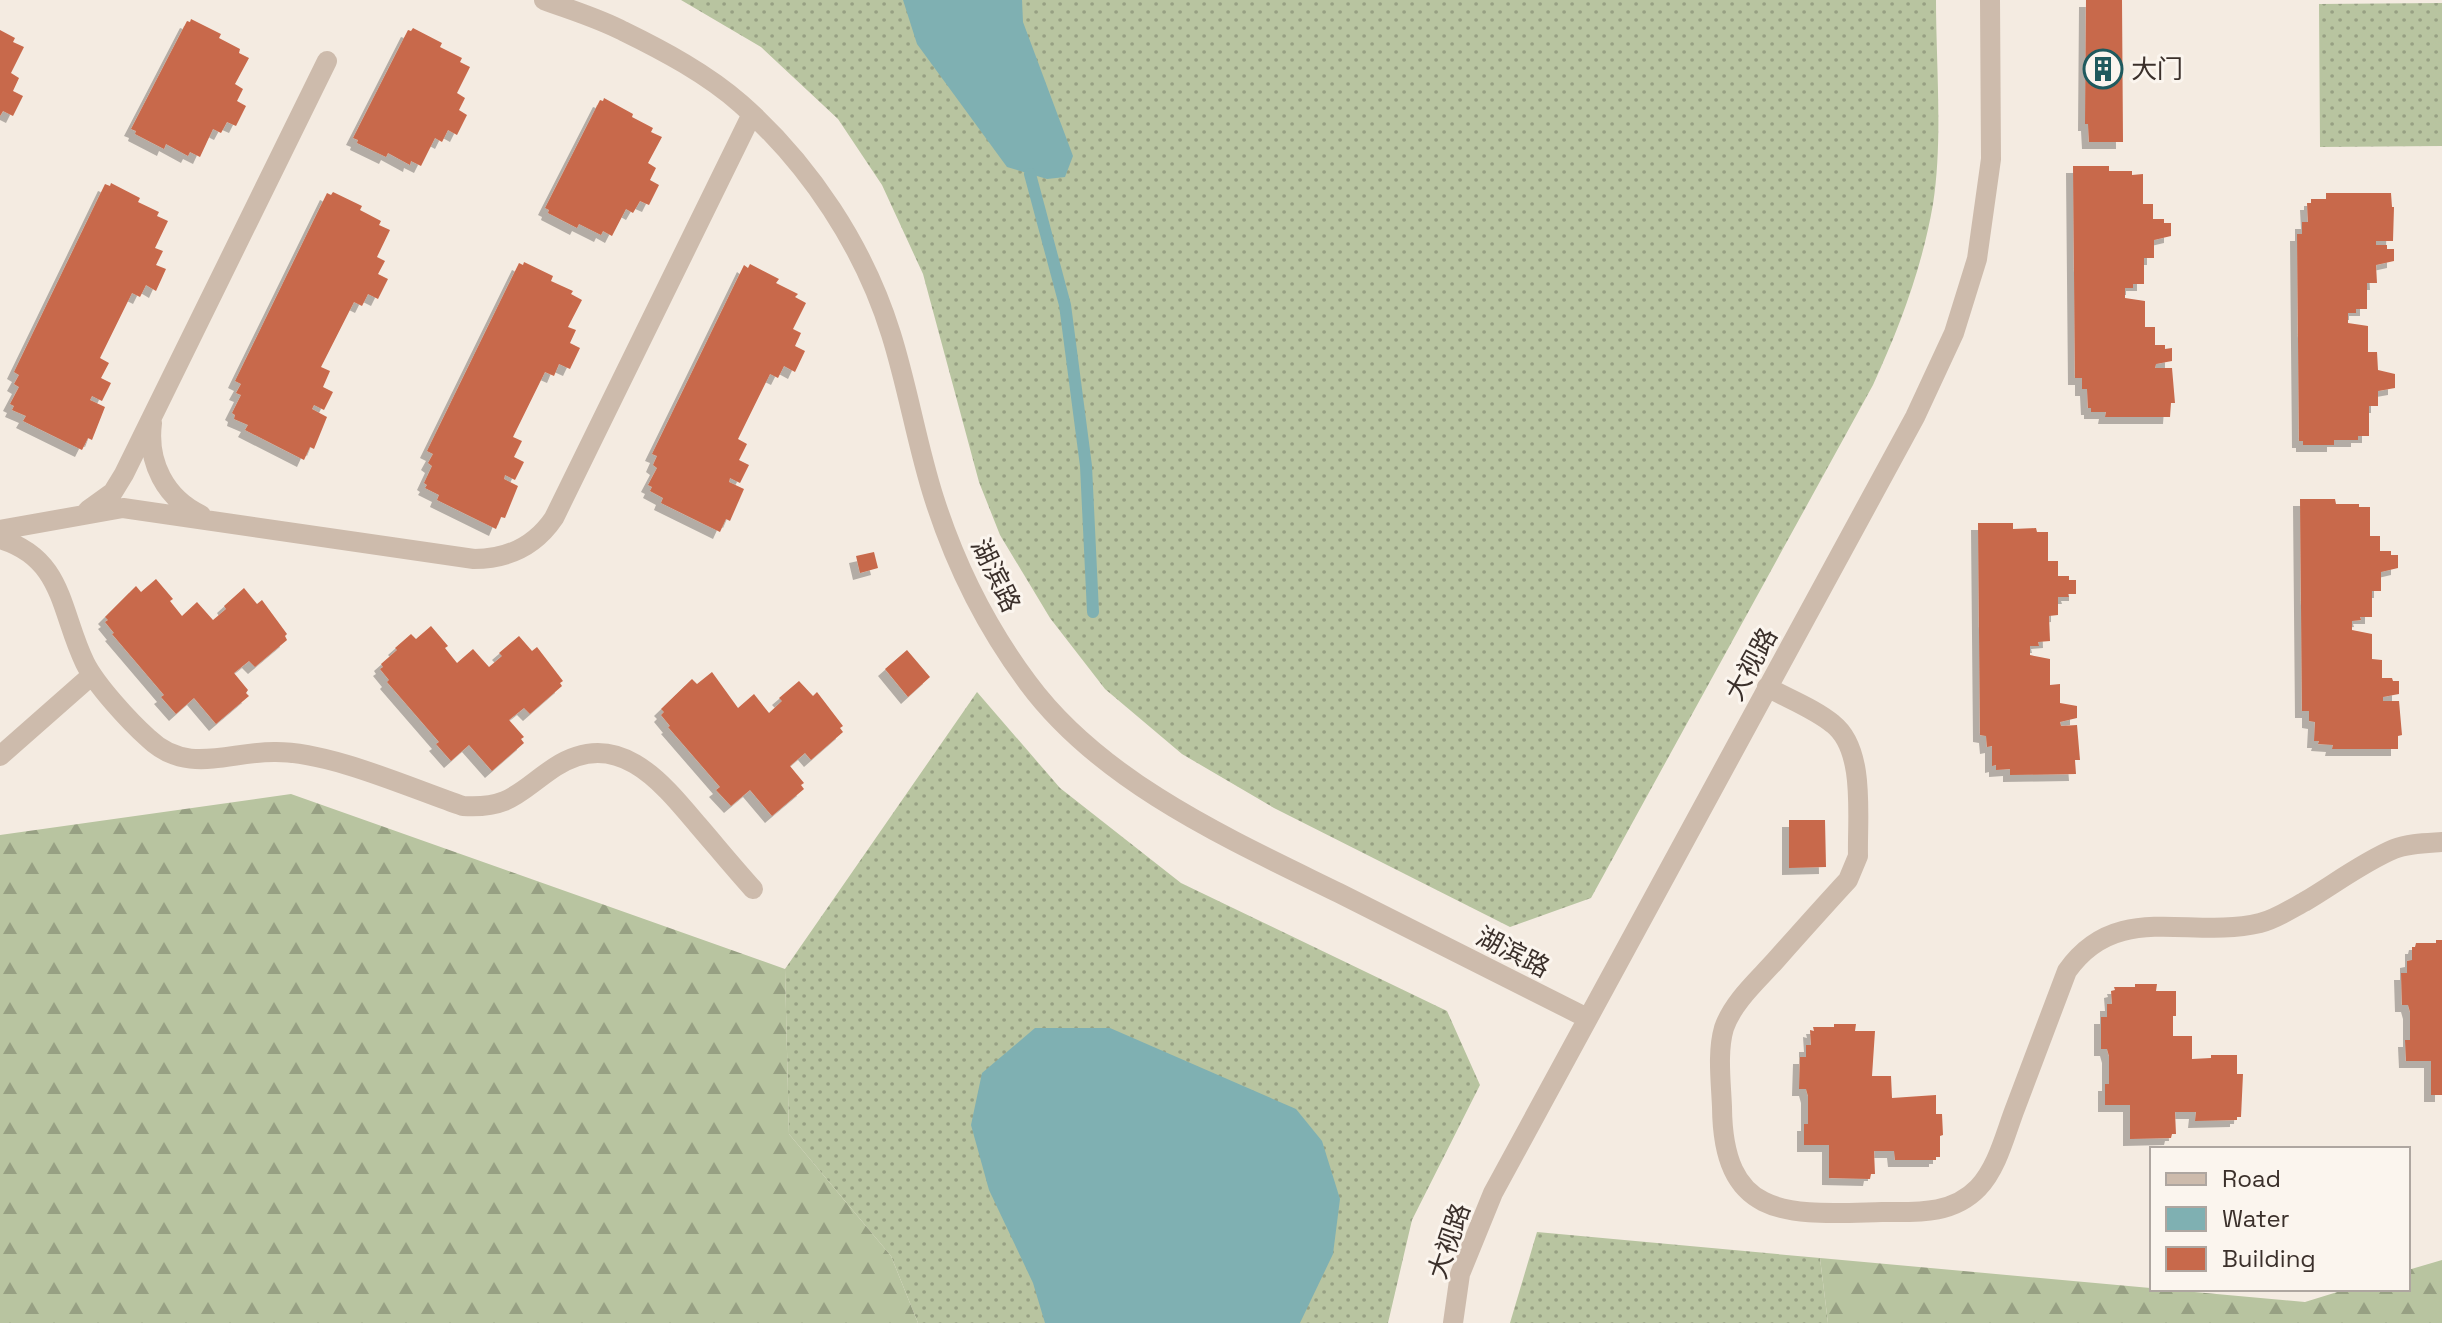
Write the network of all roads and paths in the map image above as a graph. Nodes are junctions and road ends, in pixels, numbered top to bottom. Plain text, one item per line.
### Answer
1 (544, 0) edge
2 (1990, 0) edge
3 (327, 61) dead end
4 (752, 114) junction
5 (156, 408) junction
6 (76, 516) junction
7 (212, 520) junction
8 (0, 530) edge
9 (0, 539) edge
10 (92, 675) junction
11 (1767, 687) junction
12 (0, 756) edge
13 (2442, 842) edge
14 (753, 889) dead end
15 (1587, 1018) junction
16 (1453, 1323) edge

1 - 4 street, 湖滨路
2 - 11 street, 大视路
3 - 5 street
4 - 7 street
4 - 15 street, 湖滨路
5 - 6 street
5 - 7 street
6 - 7 street
6 - 8 street
9 - 10 street
10 - 12 street
10 - 14 street
11 - 13 street
11 - 15 street, 大视路
15 - 16 street, 大视路

